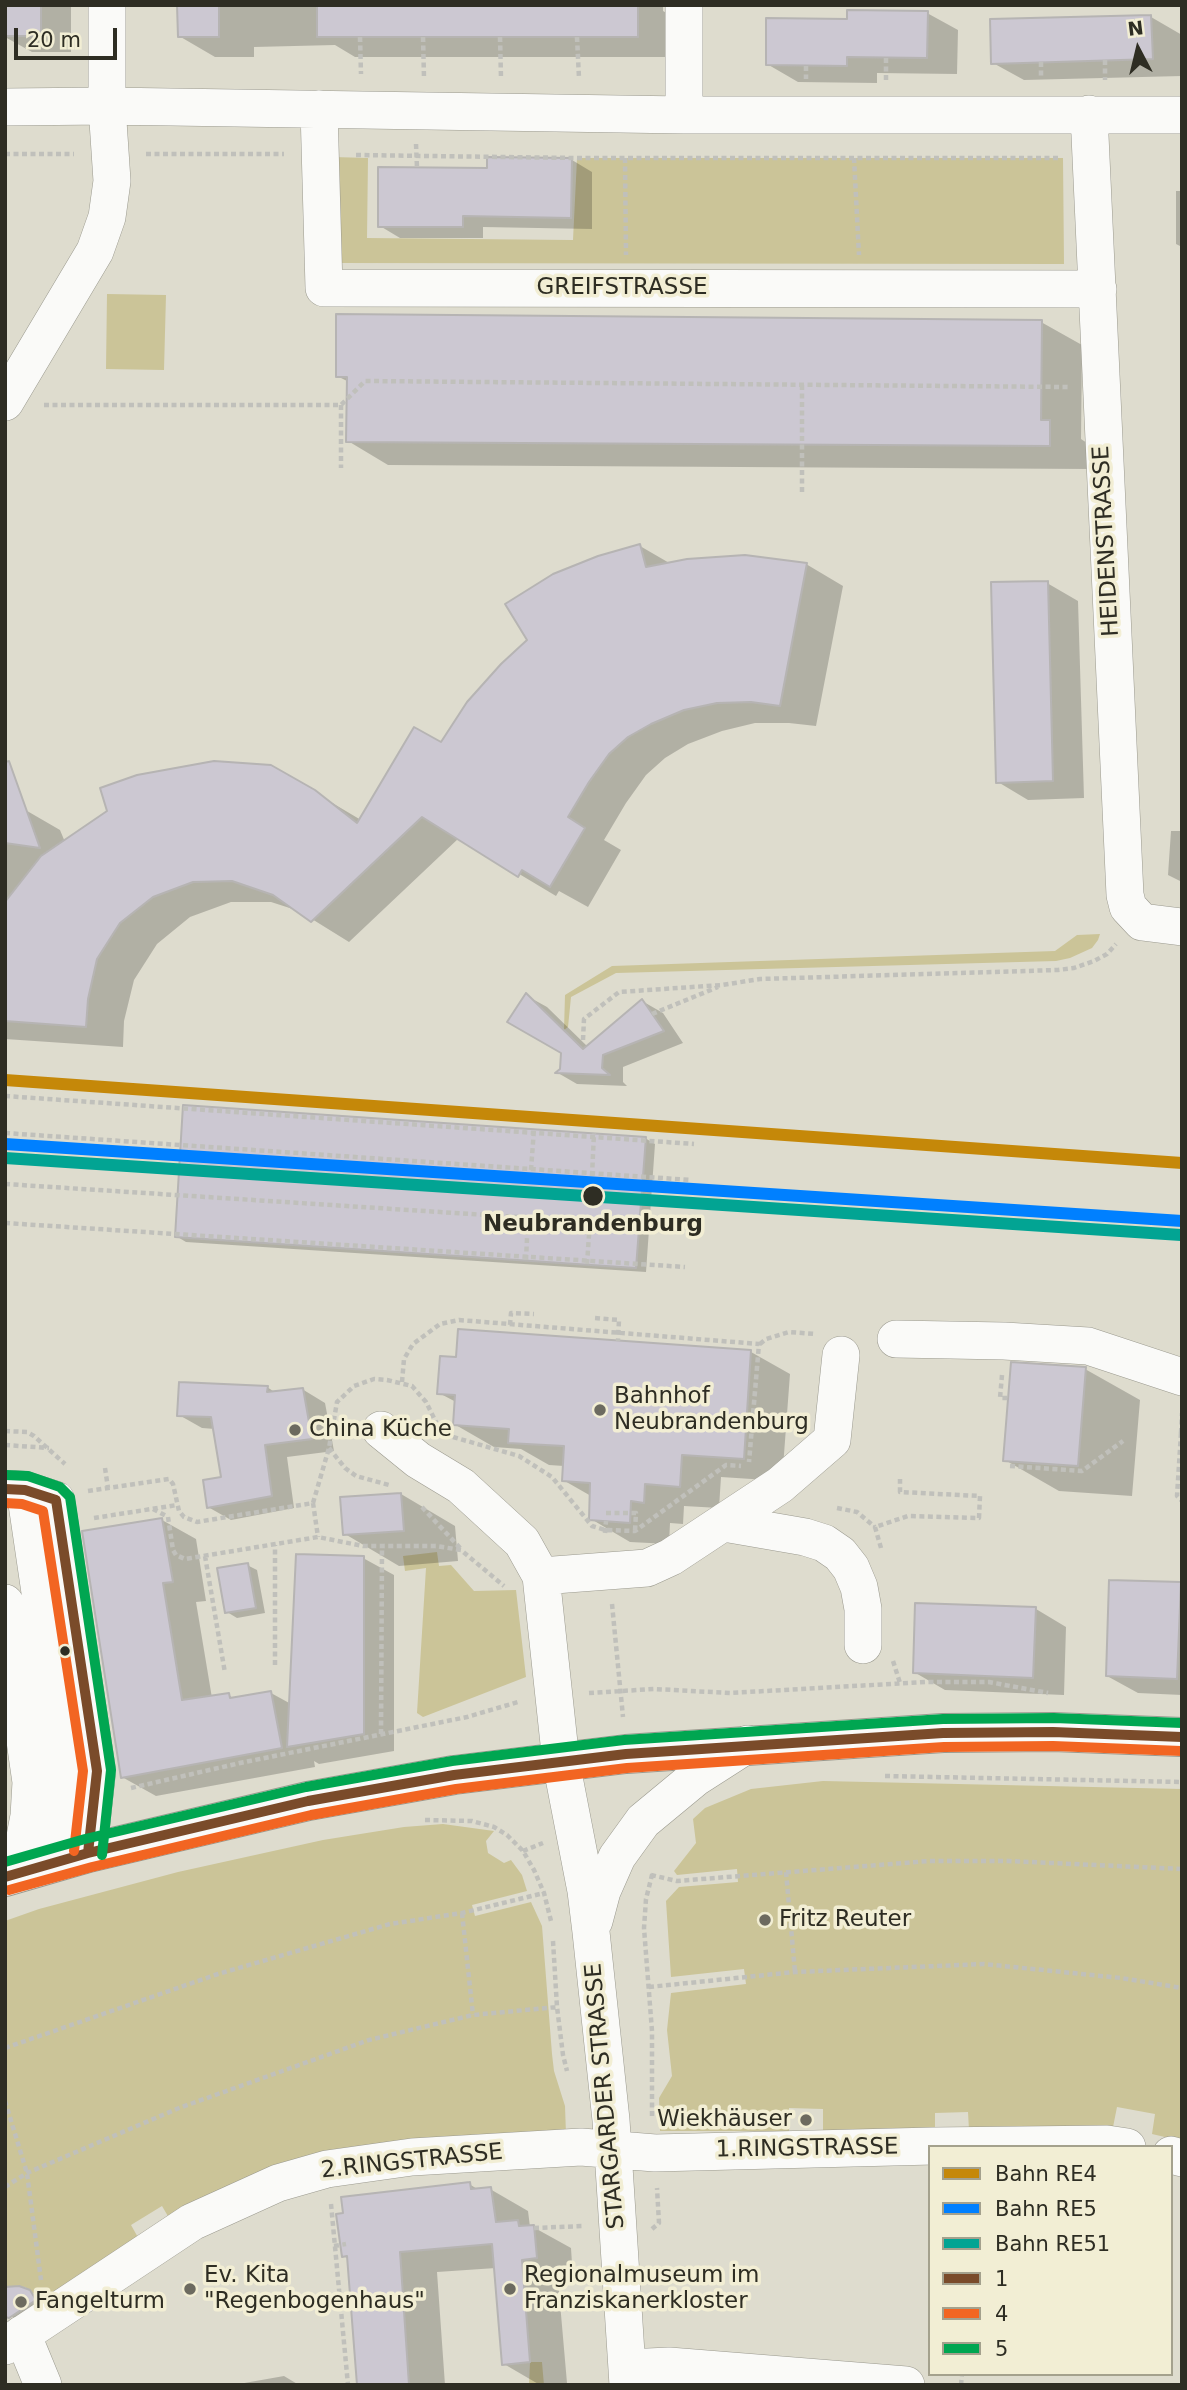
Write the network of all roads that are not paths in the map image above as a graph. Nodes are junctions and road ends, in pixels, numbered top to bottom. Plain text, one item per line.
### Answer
1 (107, 5) edge
2 (684, 5) edge
3 (107, 106) junction
4 (5, 107) edge
5 (319, 109) junction
6 (1089, 114) junction
7 (684, 115) junction
8 (1182, 115) edge
9 (1098, 289) junction
10 (21, 403) edge
11 (1182, 927) edge
12 (896, 1339) dead end
13 (841, 1355) dead end
14 (1182, 1377) edge
15 (382, 1430) dead end
16 (15, 1489) edge
17 (724, 1523) junction
18 (541, 1576) junction
19 (5, 1603) edge
20 (877, 1648) road end
21 (1182, 1737) edge
22 (748, 1744) junction
23 (561, 1762) junction
24 (71, 1857) junction
25 (12, 1875) edge
26 (591, 1932) junction
27 (1000, 2145) edge
28 (1114, 2145) edge
29 (928, 2147) edge
30 (614, 2150) junction
31 (14, 2340) edge
32 (628, 2377) edge
33 (43, 2385) edge
34 (906, 2385) edge

1 - 3 street
2 - 7 street
3 - 4 street
3 - 5 street
3 - 10 street
5 - 7 street
5 - 9 street, GREIFSTRASSE
6 - 7 street
6 - 8 street
6 - 9 street, HEIDENSTRASSE
9 - 11 street, HEIDENSTRASSE
12 - 14 street
13 - 17 street
15 - 18 street
16 - 24 street
16 - 24 street
17 - 18 street
17 - 20 street
18 - 23 street, STARGARDER STRASSE
19 - 25 street
21 - 22 main road
22 - 23 main road
22 - 26 street, STARGARDER STRASSE
23 - 24 main road
23 - 26 street, STARGARDER STRASSE
24 - 25 main road
26 - 30 street, STARGARDER STRASSE
27 - 28 street, 1.RINGSTRASSE
29 - 30 street, 1.RINGSTRASSE
30 - 31 street, 2.RINGSTRASSE
30 - 32 street, STARGARDER STRASSE
31 - 33 street
32 - 34 street

